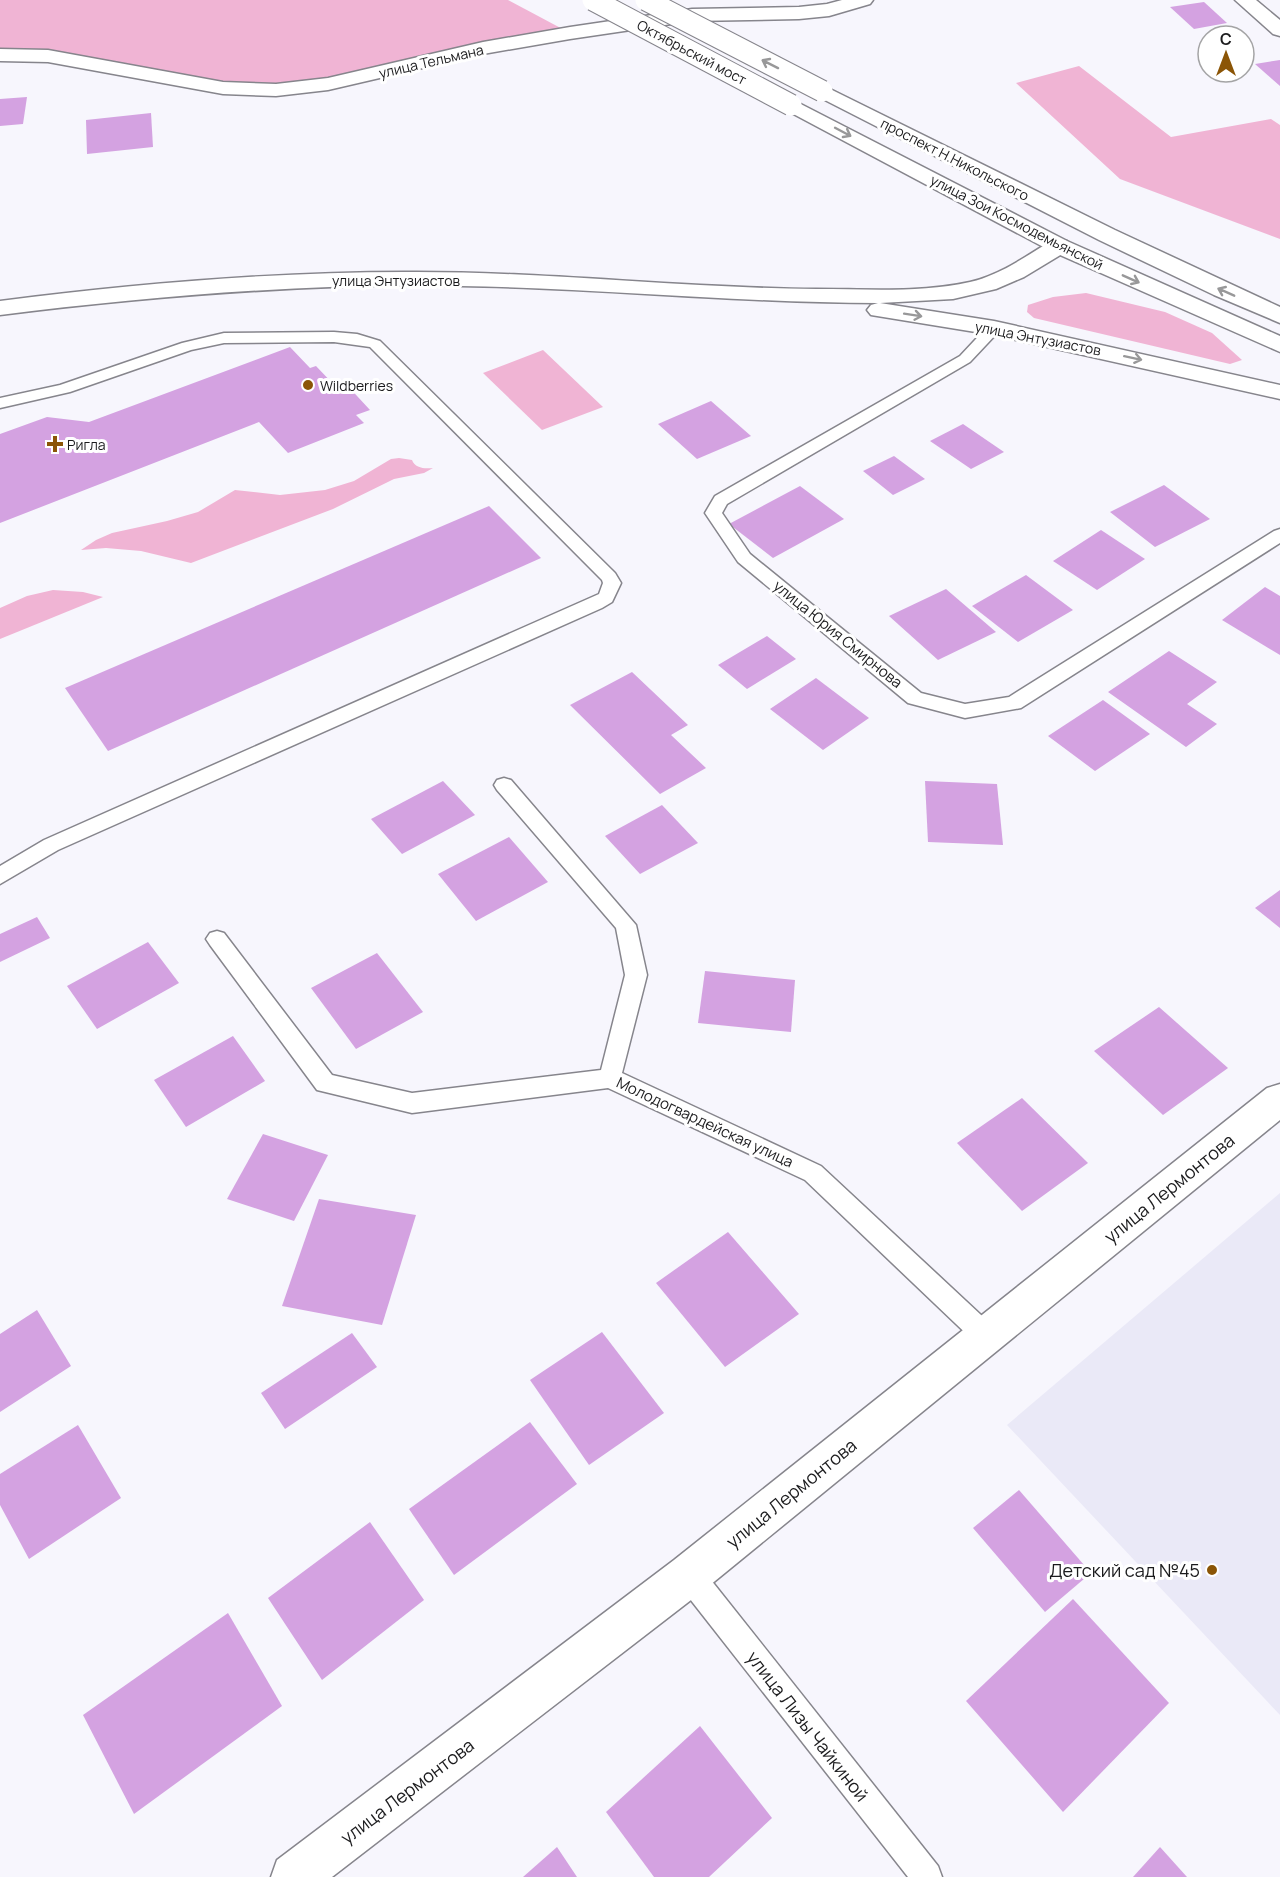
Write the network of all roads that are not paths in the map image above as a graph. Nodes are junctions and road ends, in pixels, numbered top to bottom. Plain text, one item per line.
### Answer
1 (593, 0) edge
2 (646, 0) edge
3 (863, 0) edge
4 (1245, 0) edge
5 (1280, 30) edge
6 (0, 55) edge
7 (822, 91) joint
8 (791, 105) joint
9 (1088, 226) junction
10 (1059, 246) junction
11 (793, 296) junction
12 (0, 308) edge
13 (1280, 316) edge
14 (994, 328) junction
15 (1280, 345) edge
16 (1280, 392) edge
17 (0, 404) edge
18 (1280, 535) edge
19 (504, 785) dead end
20 (0, 876) edge
21 (217, 939) dead end
22 (610, 1078) junction
23 (1280, 1099) edge
24 (986, 1336) junction
25 (689, 1575) junction
26 (294, 1877) edge
27 (927, 1877) edge

1 - 8 main road, Октябрьский мост, bridge
7 -> 2 main road, Октябрьский мост, bridge
3 - 6 main road, улица Тельмана
4 - 5 main road
7 - 9 main road, проспект Н.Никольского
8 -> 10 main road, улица Зои Космодемьянской
9 - 10 main road, улица Энтузиастов
13 -> 9 main road, улица Зои Космодемьянской
10 - 11 main road, улица Энтузиастов
10 -> 15 main road, улица Зои Космодемьянской
11 - 12 main road, улица Энтузиастов
11 -> 14 main road, улица Энтузиастов
14 -> 16 main road, улица Энтузиастов
14 - 18 lane, улица Юрия Смирнова
17 - 20 lane
19 - 22 lane
21 - 22 lane, Молодогвардейская улица
22 - 24 lane, Молодогвардейская улица
23 - 24 main road, улица Лермонтова
24 - 25 main road, улица Лермонтова
25 - 26 main road, улица Лермонтова
25 - 27 lane, улица Лизы Чайкиной

